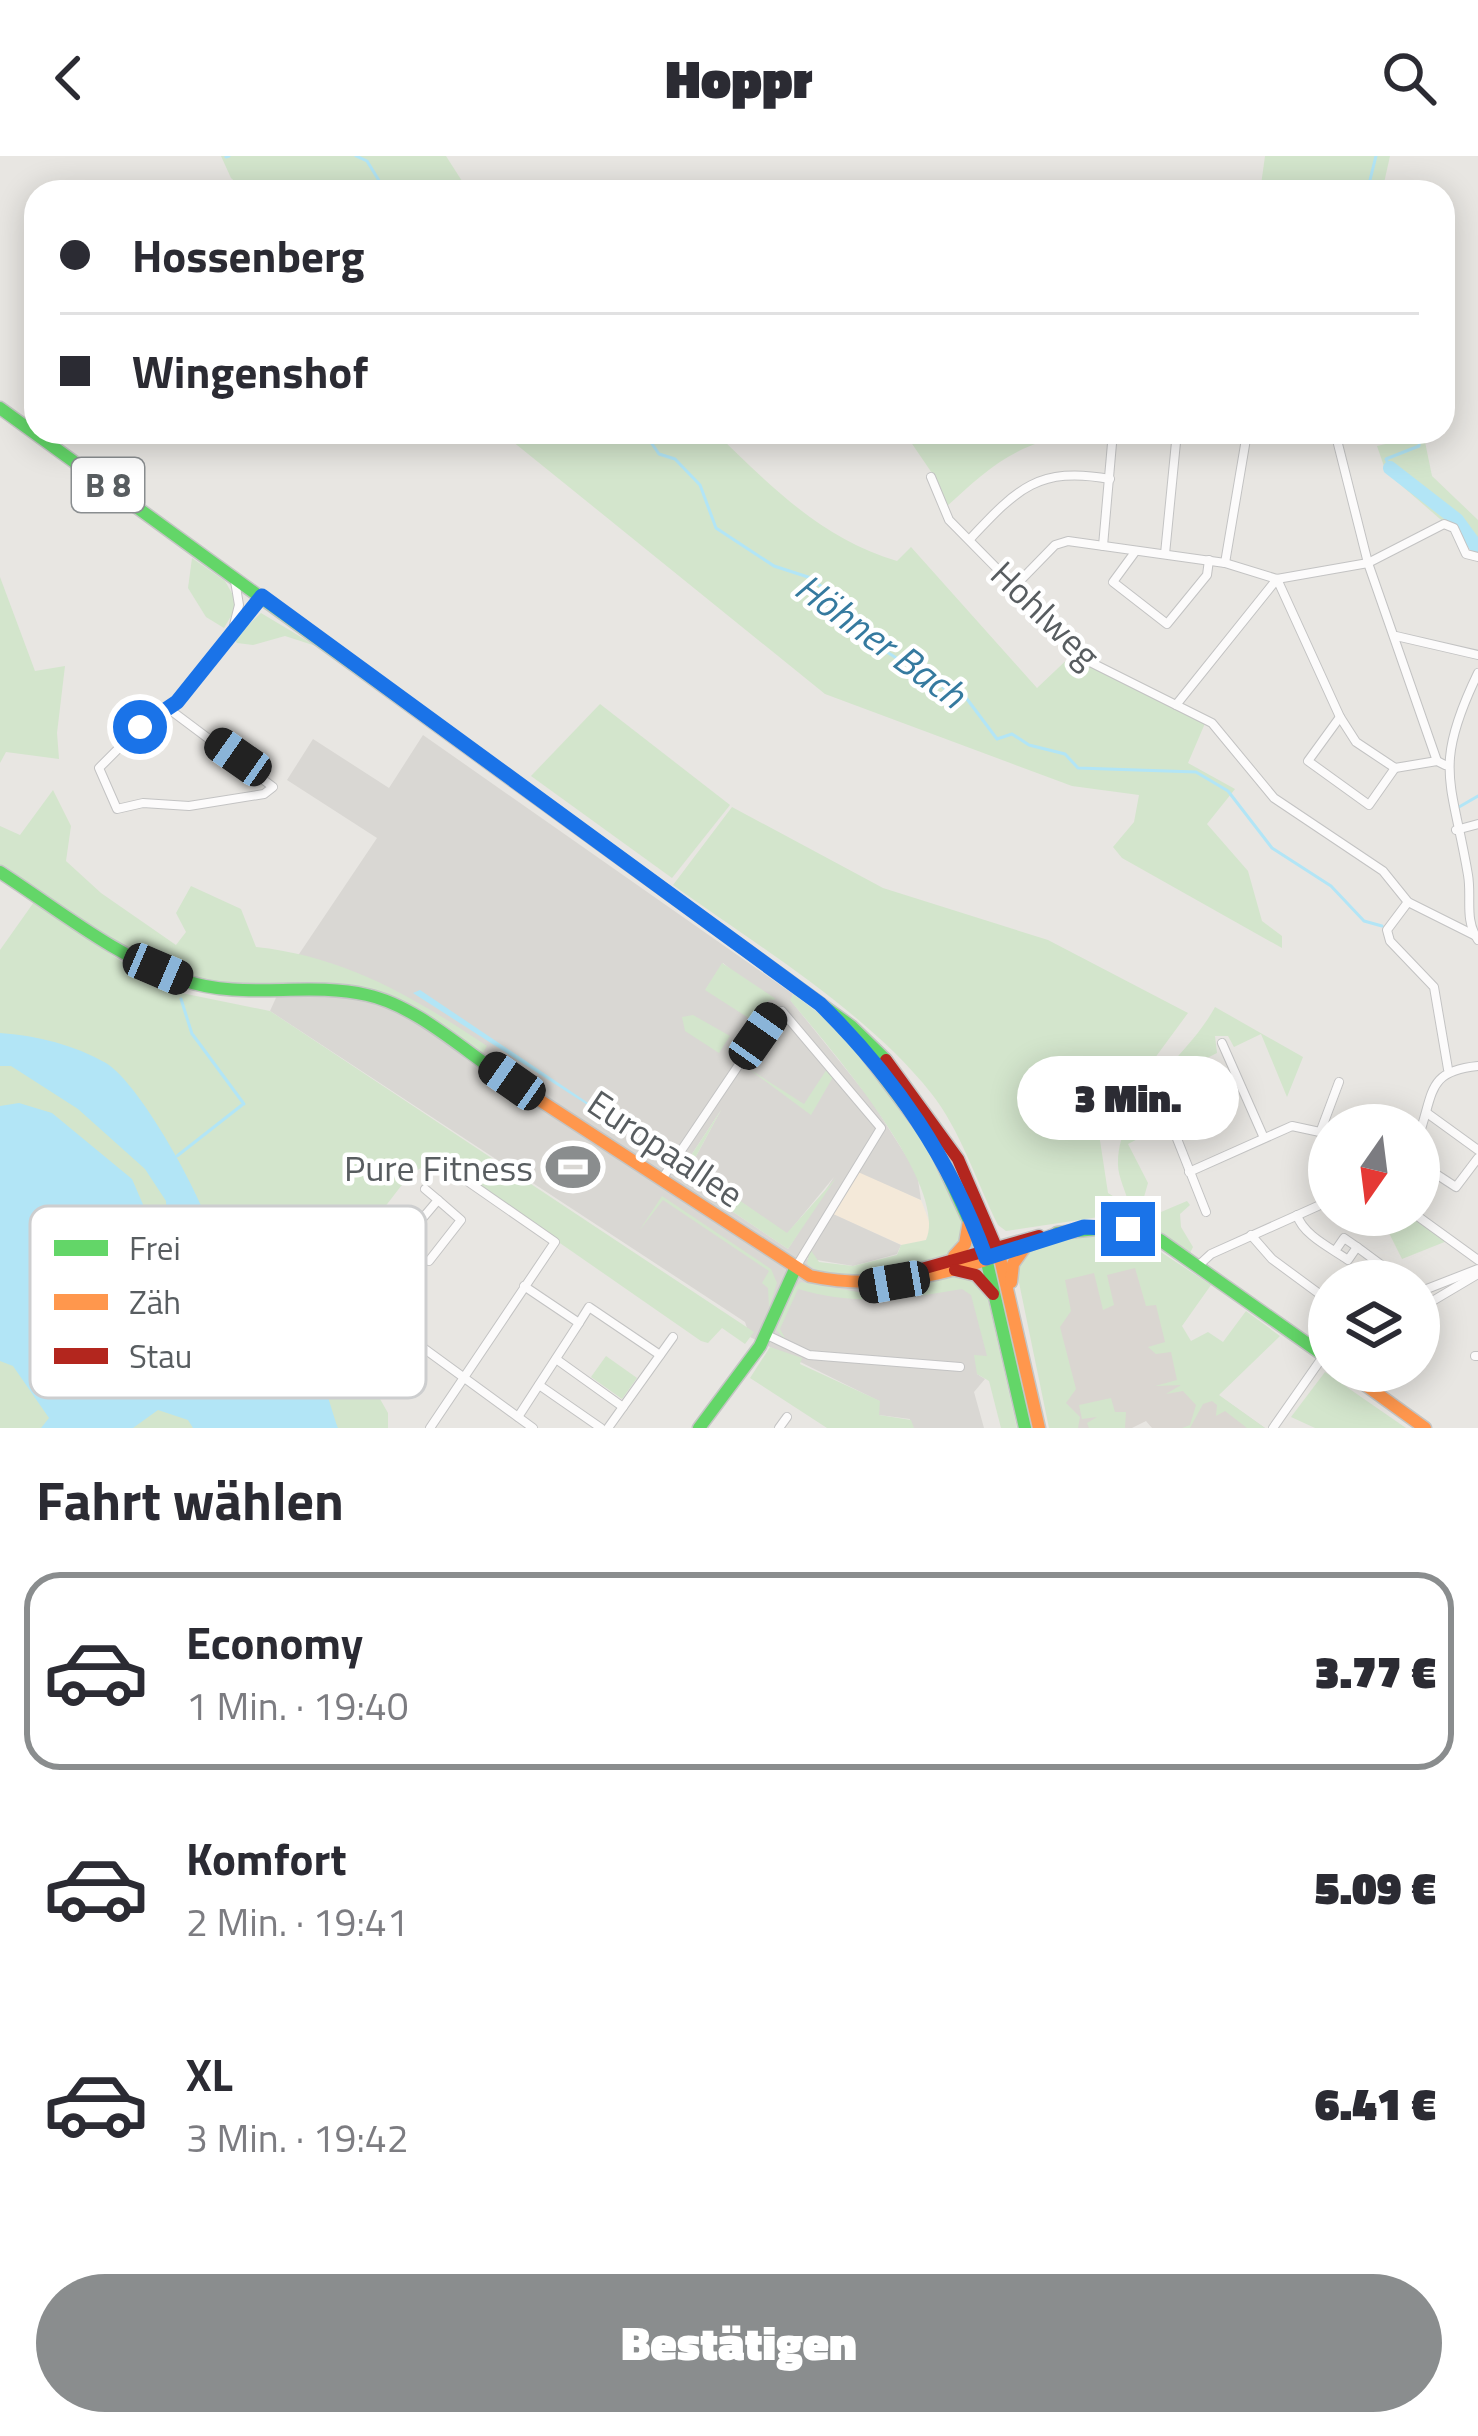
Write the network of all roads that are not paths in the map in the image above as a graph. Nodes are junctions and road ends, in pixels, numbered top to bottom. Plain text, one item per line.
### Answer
1 (50, 444) edge
2 (1112, 444) edge
3 (1176, 444) edge
4 (1245, 444) edge
5 (1338, 444) edge
6 (931, 477) dead end
7 (1110, 479) junction
8 (970, 538) junction
9 (1102, 546) junction
10 (1136, 550) junction
11 (1165, 554) junction
12 (1478, 557) edge
13 (1209, 560) junction
14 (1225, 563) junction
15 (1368, 563) junction
16 (233, 576) junction
17 (1276, 579) junction
18 (1015, 586) junction
19 (262, 596) junction
20 (238, 610) junction
21 (233, 626) junction
22 (1394, 636) junction
23 (1478, 655) edge
24 (1478, 673) edge
25 (1176, 705) junction
26 (169, 709) junction
27 (1340, 717) junction
28 (1441, 763) junction
29 (1395, 768) junction
30 (1478, 824) edge
31 (1456, 830) junction
32 (0, 872) edge
33 (1408, 902) junction
34 (1476, 938) edge
35 (820, 1004) junction
36 (1222, 1043) dead end
37 (1478, 1066) edge
38 (1448, 1069) junction
39 (1339, 1082) dead end
40 (1333, 1104) edge
41 (1429, 1104) edge
42 (1166, 1111) dead end
43 (1440, 1124) edge
44 (1308, 1128) edge
45 (1264, 1138) junction
46 (1478, 1154) edge
47 (434, 1158) dead end
48 (1190, 1172) junction
49 (1440, 1177) edge
50 (662, 1179) junction
51 (424, 1189) dead end
52 (438, 1200) junction
53 (1308, 1210) edge
54 (1206, 1212) dead end
55 (426, 1213) edge
56 (970, 1214) junction
57 (1297, 1215) junction
58 (1440, 1232) edge
59 (1059, 1233) junction
60 (1251, 1235) junction
61 (1025, 1246) junction
62 (1357, 1247) junction
63 (991, 1251) junction
64 (1335, 1251) junction
65 (954, 1256) junction
66 (1375, 1260) edge
67 (1478, 1260) edge
68 (429, 1261) dead end
69 (1198, 1265) junction
70 (795, 1269) junction
71 (945, 1269) junction
72 (1478, 1272) edge
73 (894, 1282) junction
74 (1440, 1285) edge
75 (524, 1286) junction
76 (1308, 1286) edge
77 (1003, 1295) junction
78 (1440, 1296) edge
79 (578, 1323) junction
80 (766, 1335) junction
81 (673, 1337) dead end
82 (1308, 1344) edge
83 (426, 1351) edge
84 (660, 1355) junction
85 (556, 1359) junction
86 (959, 1367) dead end
87 (463, 1379) junction
88 (1308, 1381) edge
89 (539, 1385) junction
90 (1375, 1392) edge
91 (623, 1407) junction
92 (518, 1417) junction
93 (787, 1417) dead end
94 (430, 1428) edge
95 (533, 1428) edge
96 (604, 1428) edge
97 (699, 1428) edge
98 (779, 1428) edge
99 (1025, 1428) edge
100 (1039, 1428) edge
101 (1273, 1428) edge
102 (1425, 1428) edge

1 - 16 main road, B 8
2 - 7 street
3 - 11 street
4 - 14 street
5 - 15 street
6 - 8 street, Hohlweg
7 - 8 street
7 - 9 street
8 - 18 street, Hohlweg
9 - 10 street
9 - 18 street
10 - 11 street
10 - 13 street
11 - 13 street
12 - 15 street
13 - 14 street
14 - 17 street
15 - 17 street
15 - 22 street
16 - 19 main road, B 8
16 - 20 street
17 - 25 street
17 - 27 street
18 - 25 street, Hohlweg
19 - 20 street
19 - 21 street
19 - 35 main road, B 8
20 - 21 street
21 - 26 street
22 - 23 street
22 - 28 street
24 - 28 street
25 - 33 street, Hohlweg
26 - 26 street
27 - 29 street
27 - 29 street
28 - 29 street
28 - 31 street
30 - 31 street
31 - 34 street
32 - 50 main road, Europaallee
33 - 34 street, Hohlweg
33 - 38 street
35 - 56 main road, B 8
35 - 63 main road, B 8
36 - 45 street
37 - 38 street
38 - 41 street
39 - 40 street
42 - 48 street
43 - 46 street
44 - 45 street
45 - 48 street
46 - 49 street
47 - 75 street
48 - 54 street
50 - 70 main road, Europaallee
50 - 70 street
51 - 52 street
52 - 55 street
52 - 68 street
53 - 57 street
56 - 63 main road, B 8
56 - 65 main road
57 - 60 street
57 - 64 street
58 - 67 street
59 - 61 main road
59 - 63 main road
59 - 69 main road
60 - 69 street
60 - 76 street
61 - 63 main road
61 - 77 main road
62 - 64 street
62 - 64 street
62 - 66 street
63 - 65 main road, Europaallee
63 - 71 main road, Europaallee
63 - 77 main road
65 - 73 main road, Europaallee
69 - 82 main road
70 - 73 main road, Europaallee
70 - 80 main road
71 - 73 main road, Europaallee
71 - 77 main road
72 - 74 street
72 - 78 street
75 - 79 street
75 - 87 street
77 - 99 main road
77 - 100 main road
79 - 84 street
79 - 85 street
80 - 86 street
80 - 97 main road
81 - 84 street
83 - 87 street
84 - 91 street
85 - 89 street
85 - 91 street
87 - 92 street
87 - 94 street
88 - 101 street
89 - 92 street
89 - 96 street
90 - 102 main road
91 - 96 street
92 - 95 street
93 - 98 street

